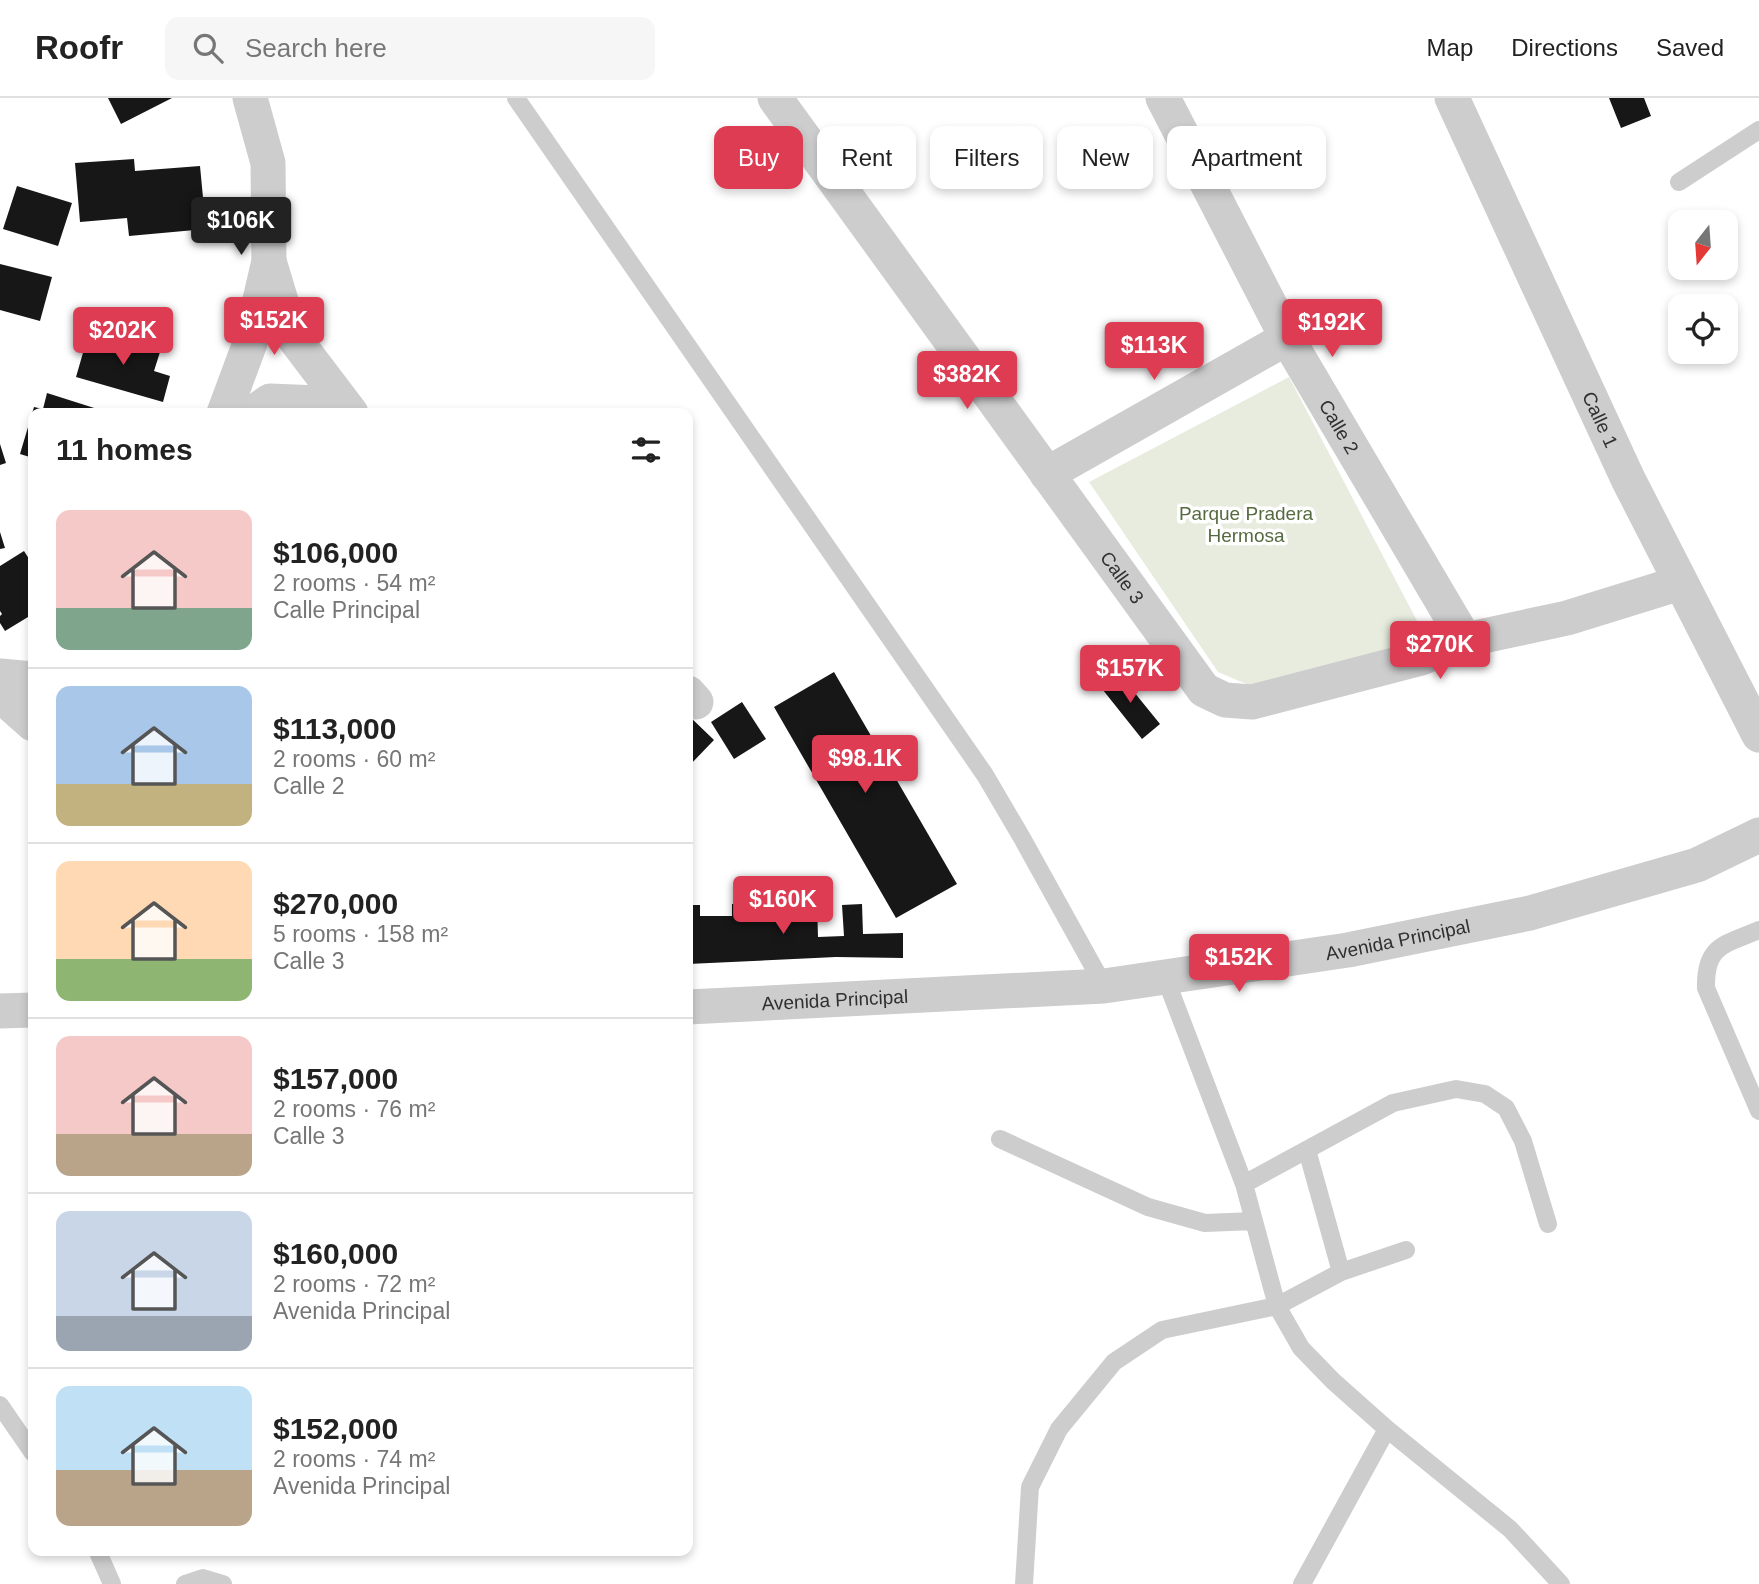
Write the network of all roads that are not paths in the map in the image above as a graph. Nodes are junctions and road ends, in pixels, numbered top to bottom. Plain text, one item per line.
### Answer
1 (250, 98) edge
2 (516, 98) edge
3 (775, 98) edge
4 (1163, 98) edge
5 (1452, 98) edge
6 (1759, 130) edge
7 (1679, 182) dead end
8 (269, 261) junction
9 (1287, 338) junction
10 (226, 408) edge
11 (260, 408) edge
12 (337, 408) edge
13 (346, 408) edge
14 (1047, 474) junction
15 (1680, 583) junction
16 (1465, 640) junction
17 (0, 676) edge
18 (28, 679) edge
19 (0, 695) edge
20 (28, 720) edge
21 (1759, 735) edge
22 (1759, 835) edge
23 (1759, 930) edge
24 (1165, 977) junction
25 (1104, 986) junction
26 (693, 1007) edge
27 (28, 1010) edge
28 (0, 1011) edge
29 (1759, 1111) edge
30 (1000, 1139) dead end
31 (1307, 1150) junction
32 (1244, 1184) junction
33 (1254, 1221) junction
34 (1548, 1224) dead end
35 (1406, 1250) dead end
36 (1341, 1272) junction
37 (1277, 1306) junction
38 (0, 1405) edge
39 (1387, 1429) junction
40 (28, 1446) edge
41 (100, 1556) edge
42 (112, 1584) edge
43 (186, 1584) edge
44 (223, 1584) edge
45 (1024, 1584) edge
46 (1302, 1584) edge
47 (1561, 1584) edge

1 - 8 street
2 - 25 lane
3 - 14 street, Calle 3
4 - 9 street, Calle 2
5 - 15 street, Calle 1
6 - 7 lane
8 - 10 street
8 - 13 street
9 - 14 street
9 - 16 street, Calle 2
11 - 12 street
14 - 16 street, Calle 3
15 - 16 street, Calle 3
15 - 21 street, Calle 1
17 - 18 street
19 - 20 street
22 - 24 street, Avenida Principal
23 - 29 lane
24 - 25 street, Avenida Principal
24 - 32 lane
25 - 26 street, Avenida Principal
27 - 28 street
30 - 33 lane
31 - 32 lane
31 - 34 lane
31 - 36 lane
32 - 33 lane
33 - 37 lane
35 - 36 lane
36 - 37 lane
37 - 39 lane
37 - 45 lane
38 - 40 lane
39 - 46 lane
39 - 47 lane
41 - 42 lane
43 - 44 lane

